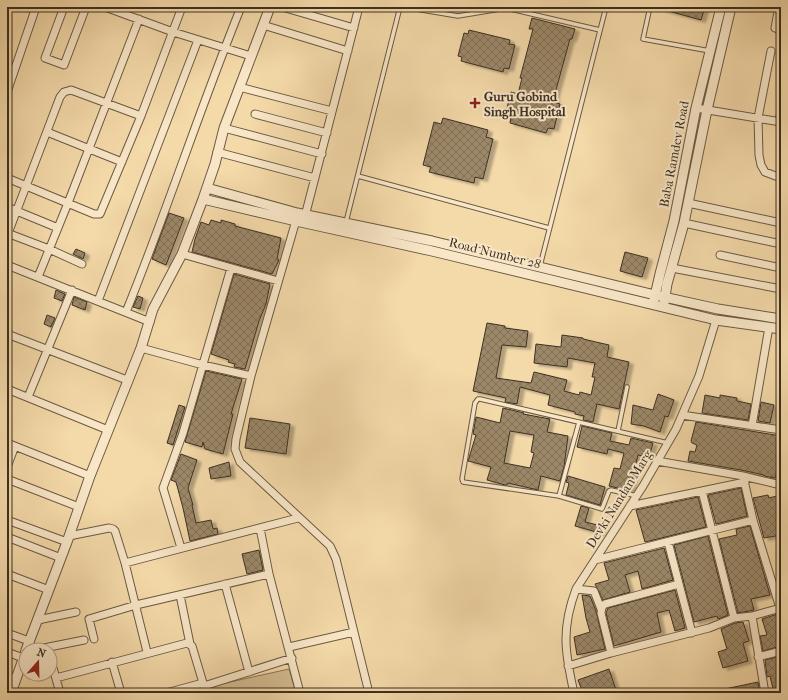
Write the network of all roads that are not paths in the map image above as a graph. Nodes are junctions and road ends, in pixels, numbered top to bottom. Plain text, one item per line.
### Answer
1 (9, 7) edge
2 (36, 7) edge
3 (64, 7) edge
4 (86, 7) edge
5 (105, 7) edge
6 (182, 7) edge
7 (241, 7) edge
8 (270, 7) edge
9 (282, 7) edge
10 (359, 7) edge
11 (400, 7) edge
12 (404, 7) edge
13 (606, 7) edge
14 (650, 7) edge
15 (721, 7) edge
16 (731, 7) edge
17 (779, 7) edge
18 (122, 10) edge
19 (7, 11) edge
20 (139, 19) junction
21 (263, 25) junction
22 (354, 28) junction
23 (600, 30) junction
24 (781, 30) edge
25 (173, 32) junction
26 (198, 40) junction
27 (224, 48) junction
28 (348, 51) junction
29 (710, 51) junction
30 (771, 51) dead end
31 (251, 56) junction
32 (240, 87) junction
33 (7, 92) edge
34 (106, 103) junction
35 (696, 108) junction
36 (707, 110) junction
37 (332, 111) junction
38 (781, 111) edge
39 (255, 114) dead end
40 (141, 116) junction
41 (758, 118) junction
42 (780, 122) edge
43 (224, 128) junction
44 (47, 132) junction
45 (327, 133) junction
46 (89, 149) junction
47 (217, 152) junction
48 (322, 154) junction
49 (122, 162) junction
50 (358, 176) junction
51 (7, 178) edge
52 (315, 178) junction
53 (781, 178) edge
54 (26, 186) junction
55 (207, 188) junction
56 (203, 199) junction
57 (68, 203) junction
58 (688, 203) junction
59 (7, 207) edge
60 (18, 211) junction
61 (301, 218) junction
62 (684, 223) junction
63 (781, 223) edge
64 (345, 227) junction
65 (58, 228) junction
66 (549, 228) junction
67 (7, 234) edge
68 (781, 244) edge
69 (49, 249) junction
70 (182, 254) junction
71 (720, 255) dead end
72 (7, 264) edge
73 (82, 264) dead end
74 (539, 267) junction
75 (231, 268) junction
76 (672, 268) junction
77 (781, 268) edge
78 (38, 277) junction
79 (278, 281) junction
80 (781, 289) edge
81 (72, 290) junction
82 (655, 295) junction
83 (665, 297) junction
84 (98, 301) junction
85 (654, 306) junction
86 (664, 308) junction
87 (126, 312) junction
88 (781, 319) edge
89 (716, 320) junction
90 (150, 322) junction
91 (769, 328) junction
92 (781, 329) edge
93 (7, 334) edge
94 (140, 348) junction
95 (48, 349) junction
96 (203, 365) junction
97 (251, 376) junction
98 (127, 380) junction
99 (627, 387) dead end
100 (7, 389) edge
101 (28, 397) junction
102 (682, 415) junction
103 (579, 422) junction
104 (752, 426) junction
105 (108, 430) junction
106 (781, 430) edge
107 (618, 431) junction
108 (7, 443) edge
109 (668, 443) junction
110 (15, 446) junction
111 (657, 461) junction
112 (7, 467) edge
113 (781, 474) edge
114 (90, 476) junction
115 (7, 479) edge
116 (744, 479) junction
117 (780, 485) edge
118 (702, 491) junction
119 (560, 496) junction
120 (637, 496) junction
121 (79, 506) junction
122 (630, 506) junction
123 (298, 518) junction
124 (7, 520) edge
125 (754, 520) junction
126 (260, 528) junction
127 (712, 531) junction
128 (7, 537) edge
129 (68, 539) junction
130 (668, 542) junction
131 (181, 548) junction
132 (61, 558) junction
133 (595, 560) junction
134 (125, 563) junction
135 (7, 574) edge
136 (269, 574) junction
137 (225, 584) junction
138 (679, 584) junction
139 (576, 589) junction
140 (49, 590) junction
141 (180, 595) junction
142 (136, 605) junction
143 (781, 608) edge
144 (601, 609) junction
145 (76, 612) dead end
146 (752, 616) junction
147 (734, 618) junction
148 (38, 620) junction
149 (354, 632) junction
150 (692, 632) junction
151 (7, 633) edge
152 (94, 639) dead end
153 (84, 640) dead end
154 (29, 641) joint
155 (190, 644) junction
156 (58, 645) edge
157 (289, 647) junction
158 (781, 651) edge
159 (7, 652) edge
160 (147, 652) junction
161 (18, 653) edge
162 (611, 653) junction
163 (758, 657) junction
164 (292, 658) junction
165 (112, 662) junction
166 (568, 666) junction
167 (249, 672) junction
168 (18, 674) edge
169 (7, 675) edge
170 (58, 677) edge
171 (18, 678) edge
172 (57, 682) edge
173 (205, 687) edge
174 (11, 693) edge
175 (60, 693) edge
176 (121, 693) edge
177 (166, 693) edge
178 (300, 693) edge
179 (369, 693) edge
180 (574, 693) edge
181 (765, 693) edge

1 - 19 street
2 - 33 street
3 - 4 street
5 - 18 street
6 - 25 street
7 - 27 street
8 - 21 street
9 - 22 street
10 - 22 street
11 - 50 lane
12 - 23 lane
13 - 23 lane
14 - 29 lane
15 - 29 street, Baba Ramdev Road
16 - 36 street
17 - 24 street
18 - 20 street
20 - 25 street
20 - 34 street
21 - 28 street
21 - 31 street
22 - 28 street
23 - 66 lane
25 - 26 street
25 - 40 street
26 - 27 street
26 - 84 street
27 - 31 street
27 - 87 street
28 - 37 street
29 - 35 street, Baba Ramdev Road
30 - 41 street
31 - 32 street
32 - 37 street
32 - 43 street
34 - 40 street
34 - 44 street
34 - 46 street
35 - 36 street
35 - 82 street, Baba Ramdev Road
36 - 41 street
36 - 58 street
37 - 45 street
38 - 42 street
39 - 45 street
40 - 49 street
41 - 42 street
41 - 53 street
43 - 47 street
43 - 48 street
44 - 46 street
44 - 54 street
45 - 48 street
46 - 49 street
46 - 57 street
47 - 52 street
47 - 55 street
48 - 52 street
49 - 57 street
50 - 64 lane
50 - 66 lane
51 - 54 street
52 - 61 street
54 - 57 street
54 - 60 street
55 - 56 street
55 - 61 street, Road Number 28
56 - 61 street, Road Number 28
56 - 70 street
57 - 65 street
58 - 62 street
58 - 63 street
59 - 60 street
60 - 65 street
60 - 67 street
61 - 64 street, Road Number 28
61 - 79 street
62 - 68 street
62 - 76 street
64 - 74 street, Road Number 28
64 - 85 street, Road Number 28
65 - 69 street
66 - 74 lane
67 - 69 street
69 - 73 street
69 - 78 street
70 - 75 street
70 - 90 street
71 - 77 street
72 - 78 street
74 - 82 street, Road Number 28
75 - 79 street
75 - 96 street
76 - 80 street
76 - 83 street
78 - 81 street
79 - 97 street
81 - 84 street
81 - 95 street
82 - 83 street, Road Number 28
82 - 85 street, Baba Ramdev Road
83 - 86 street
83 - 88 street, Road Number 28
84 - 87 street
85 - 86 street, Road Number 28
86 - 89 street, Road Number 28
87 - 90 street
89 - 91 street, Road Number 28
89 - 102 street, Devki Nandan Marg
90 - 94 street
91 - 92 street, Road Number 28
91 - 104 street
93 - 95 street
94 - 96 street
94 - 98 street
95 - 98 street
95 - 101 street
96 - 97 street
96 - 131 street
97 - 123 street
98 - 105 street
99 - 107 lane
100 - 101 street
101 - 105 street
102 - 104 street
102 - 109 street, Devki Nandan Marg
103 - 107 lane
103 - 119 lane
103 - 119 lane
104 - 106 street
105 - 114 street
107 - 109 lane
108 - 110 street
109 - 111 street, Devki Nandan Marg
110 - 112 street
110 - 114 street
111 - 116 street
111 - 120 street, Devki Nandan Marg
113 - 117 street
114 - 121 street
115 - 121 street
116 - 117 street
116 - 118 street
116 - 125 street
118 - 122 street
118 - 127 street
119 - 120 lane
120 - 122 street, Devki Nandan Marg
121 - 129 street
122 - 133 street, Devki Nandan Marg
123 - 126 street
123 - 149 street
124 - 129 street
125 - 127 street
125 - 143 street
126 - 131 street
126 - 136 street
127 - 130 street
127 - 147 street
128 - 132 street
129 - 132 street
129 - 134 street
130 - 133 street
130 - 138 street
131 - 134 street
132 - 140 street
133 - 139 street, Devki Nandan Marg
134 - 142 street
135 - 140 street
136 - 137 street
136 - 157 street
137 - 141 street
137 - 167 street
138 - 144 street
138 - 150 street
139 - 144 street
139 - 166 street, Devki Nandan Marg
140 - 148 street
141 - 142 street
141 - 155 street
142 - 152 street
142 - 160 street
143 - 146 street
144 - 162 street
145 - 148 street
146 - 147 street
146 - 163 street
147 - 150 street
148 - 154 street
149 - 157 street
149 - 179 street
150 - 162 street
151 - 154 street
153 - 156 street
155 - 160 street
155 - 173 street
157 - 164 street
158 - 163 street
159 - 161 street
160 - 165 street
162 - 166 street
163 - 181 street
164 - 167 street
164 - 178 street
165 - 170 street
165 - 176 street
166 - 180 street, Devki Nandan Marg
167 - 173 street
168 - 169 lane
171 - 174 street
172 - 175 street
173 - 177 street

